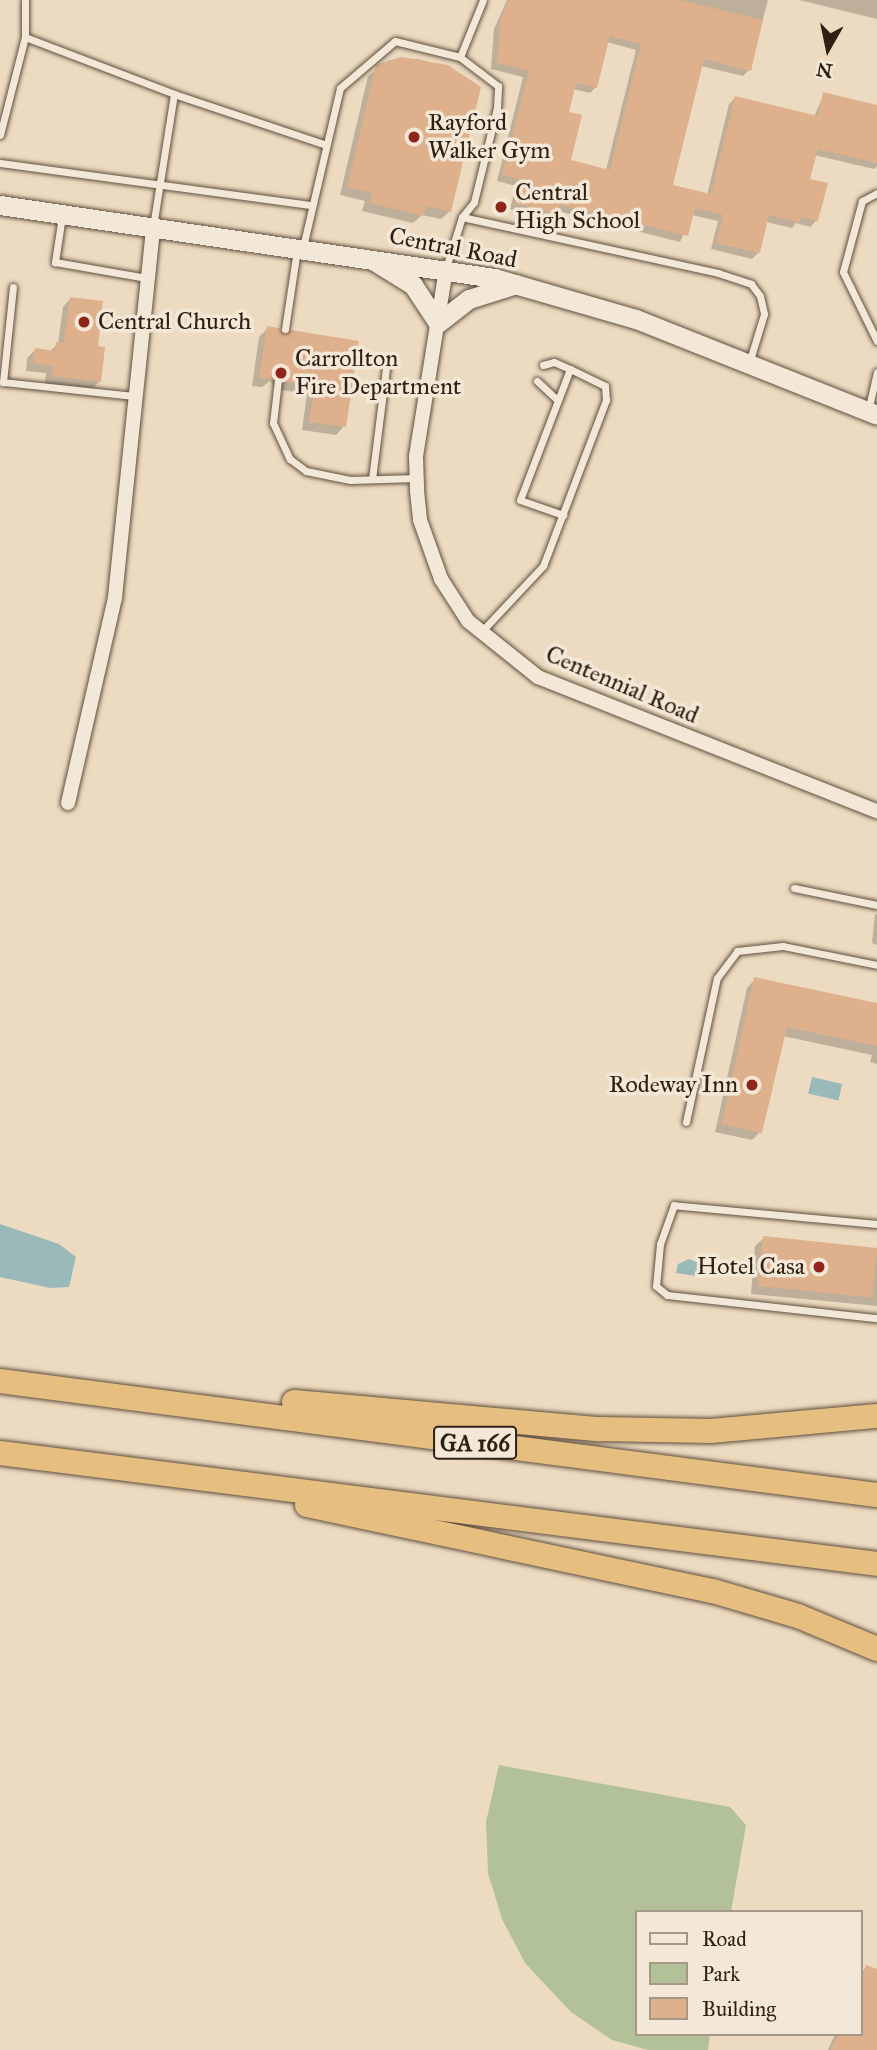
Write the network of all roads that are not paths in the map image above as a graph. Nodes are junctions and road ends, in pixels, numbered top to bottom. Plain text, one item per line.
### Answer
1 (25, 0) edge
2 (483, 0) edge
3 (25, 37) junction
4 (460, 57) junction
5 (174, 94) junction
6 (0, 135) edge
7 (326, 145) junction
8 (0, 163) edge
9 (158, 185) junction
10 (877, 192) edge
11 (0, 205) edge
12 (313, 205) junction
13 (63, 213) junction
14 (463, 217) junction
15 (153, 227) junction
16 (300, 247) junction
17 (367, 257) junction
18 (446, 269) junction
19 (147, 278) junction
20 (517, 284) junction
21 (13, 287) dead end
22 (438, 323) junction
23 (285, 329) dead end
24 (877, 341) edge
25 (387, 361) dead end
26 (749, 364) junction
27 (543, 366) dead end
28 (570, 369) junction
29 (877, 372) edge
30 (278, 380) dead end
31 (537, 381) dead end
32 (136, 396) junction
33 (556, 399) junction
34 (872, 414) edge
35 (416, 478) junction
36 (372, 479) junction
37 (563, 515) junction
38 (481, 632) junction
39 (68, 803) dead end
40 (877, 811) edge
41 (794, 888) dead end
42 (877, 905) edge
43 (877, 965) edge
44 (686, 1122) dead end
45 (877, 1224) edge
46 (877, 1318) edge
47 (0, 1381) edge
48 (74, 1390) junction
49 (877, 1416) edge
50 (0, 1453) edge
51 (208, 1480) junction
52 (877, 1495) edge
53 (877, 1564) edge
54 (877, 1649) edge

1 - 3 lane
2 - 4 lane
3 - 5 lane
3 - 6 lane
4 - 7 lane
4 - 14 lane
5 - 7 lane
5 - 9 lane
7 - 12 lane
8 - 9 lane
9 - 12 lane
9 - 15 lane
10 - 24 lane
11 - 13 street, Central Road
12 - 16 lane
13 - 15 street, Central Road
13 - 19 lane
14 - 18 lane
14 - 26 lane
15 - 16 street, Central Road
15 - 19 street
16 - 17 street, Central Road
16 - 23 lane
17 - 18 street, Central Road
17 - 22 street
18 - 20 street, Central Road
18 - 22 street, Centennial Road
19 - 32 street
20 - 22 street
20 - 26 street, Central Road
21 - 32 lane
22 - 35 street, Centennial Road
25 - 36 lane
26 - 34 street, Central Road
27 - 28 lane
28 - 33 lane
28 - 37 lane
29 - 34 lane
30 - 36 lane
31 - 33 lane
32 - 39 street
33 - 37 lane
35 - 36 lane
35 - 38 street, Centennial Road
37 - 38 lane
38 - 40 street, Centennial Road
41 - 42 lane
43 - 44 lane
45 - 46 lane
47 - 48 highway
48 - 49 highway
48 - 52 highway, GA 166
50 - 51 highway
51 - 53 highway
51 - 54 highway

